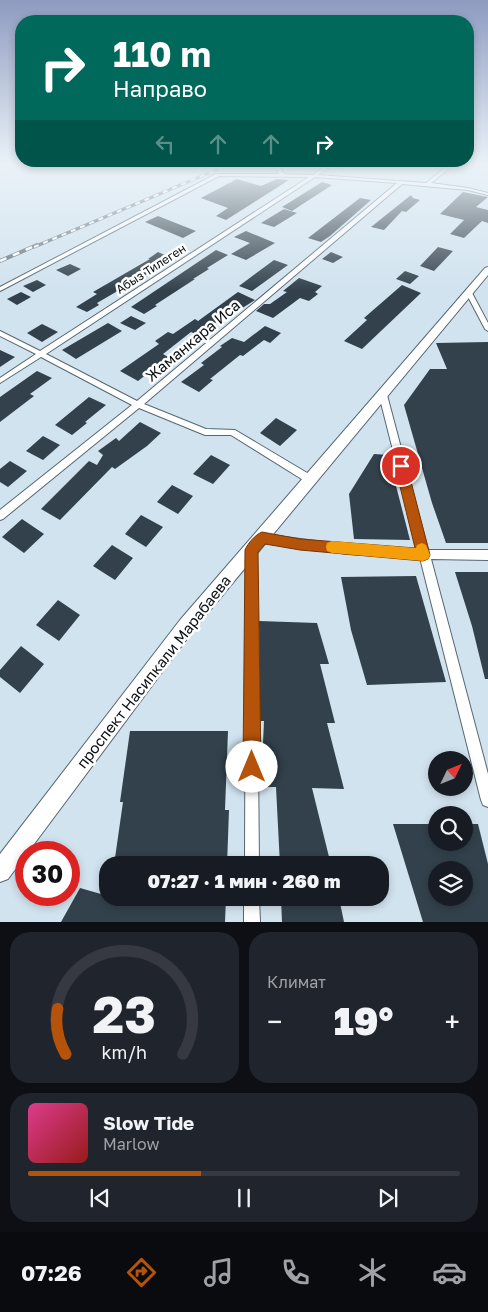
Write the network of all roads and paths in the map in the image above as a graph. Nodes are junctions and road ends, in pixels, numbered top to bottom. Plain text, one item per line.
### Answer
1 (159, 205) edge
2 (270, 205) edge
3 (374, 205) edge
4 (488, 270) edge
5 (0, 289) edge
6 (468, 293) junction
7 (488, 329) edge
8 (0, 333) edge
9 (42, 354) junction
10 (0, 381) edge
11 (383, 395) junction
12 (138, 405) junction
13 (311, 480) junction
14 (0, 516) edge
15 (262, 538) junction
16 (251, 550) junction
17 (423, 555) junction
18 (488, 555) edge
19 (488, 800) edge
20 (252, 856) edge
21 (1, 867) edge
22 (252, 906) edge
23 (252, 922) edge

1 - 5 street
2 - 9 street, Абыз Тилеген
3 - 12 street, Жаманкара Иса
4 - 6 main road, проспект Насипкали Марабаева
6 - 7 street
6 - 11 main road, проспект Насипкали Марабаева
8 - 9 street
9 - 10 street, Абыз Тилеген
9 - 12 street
11 - 13 main road, проспект Насипкали Марабаева
11 - 17 street
12 - 13 street
12 - 14 street, Жаманкара Иса
13 - 15 main road, проспект Насипкали Марабаева
15 - 16 main road, проспект Насипкали Марабаева
15 - 17 street
16 - 20 street
16 - 21 main road, проспект Насипкали Марабаева
17 - 18 street
17 - 19 street
22 - 23 street

